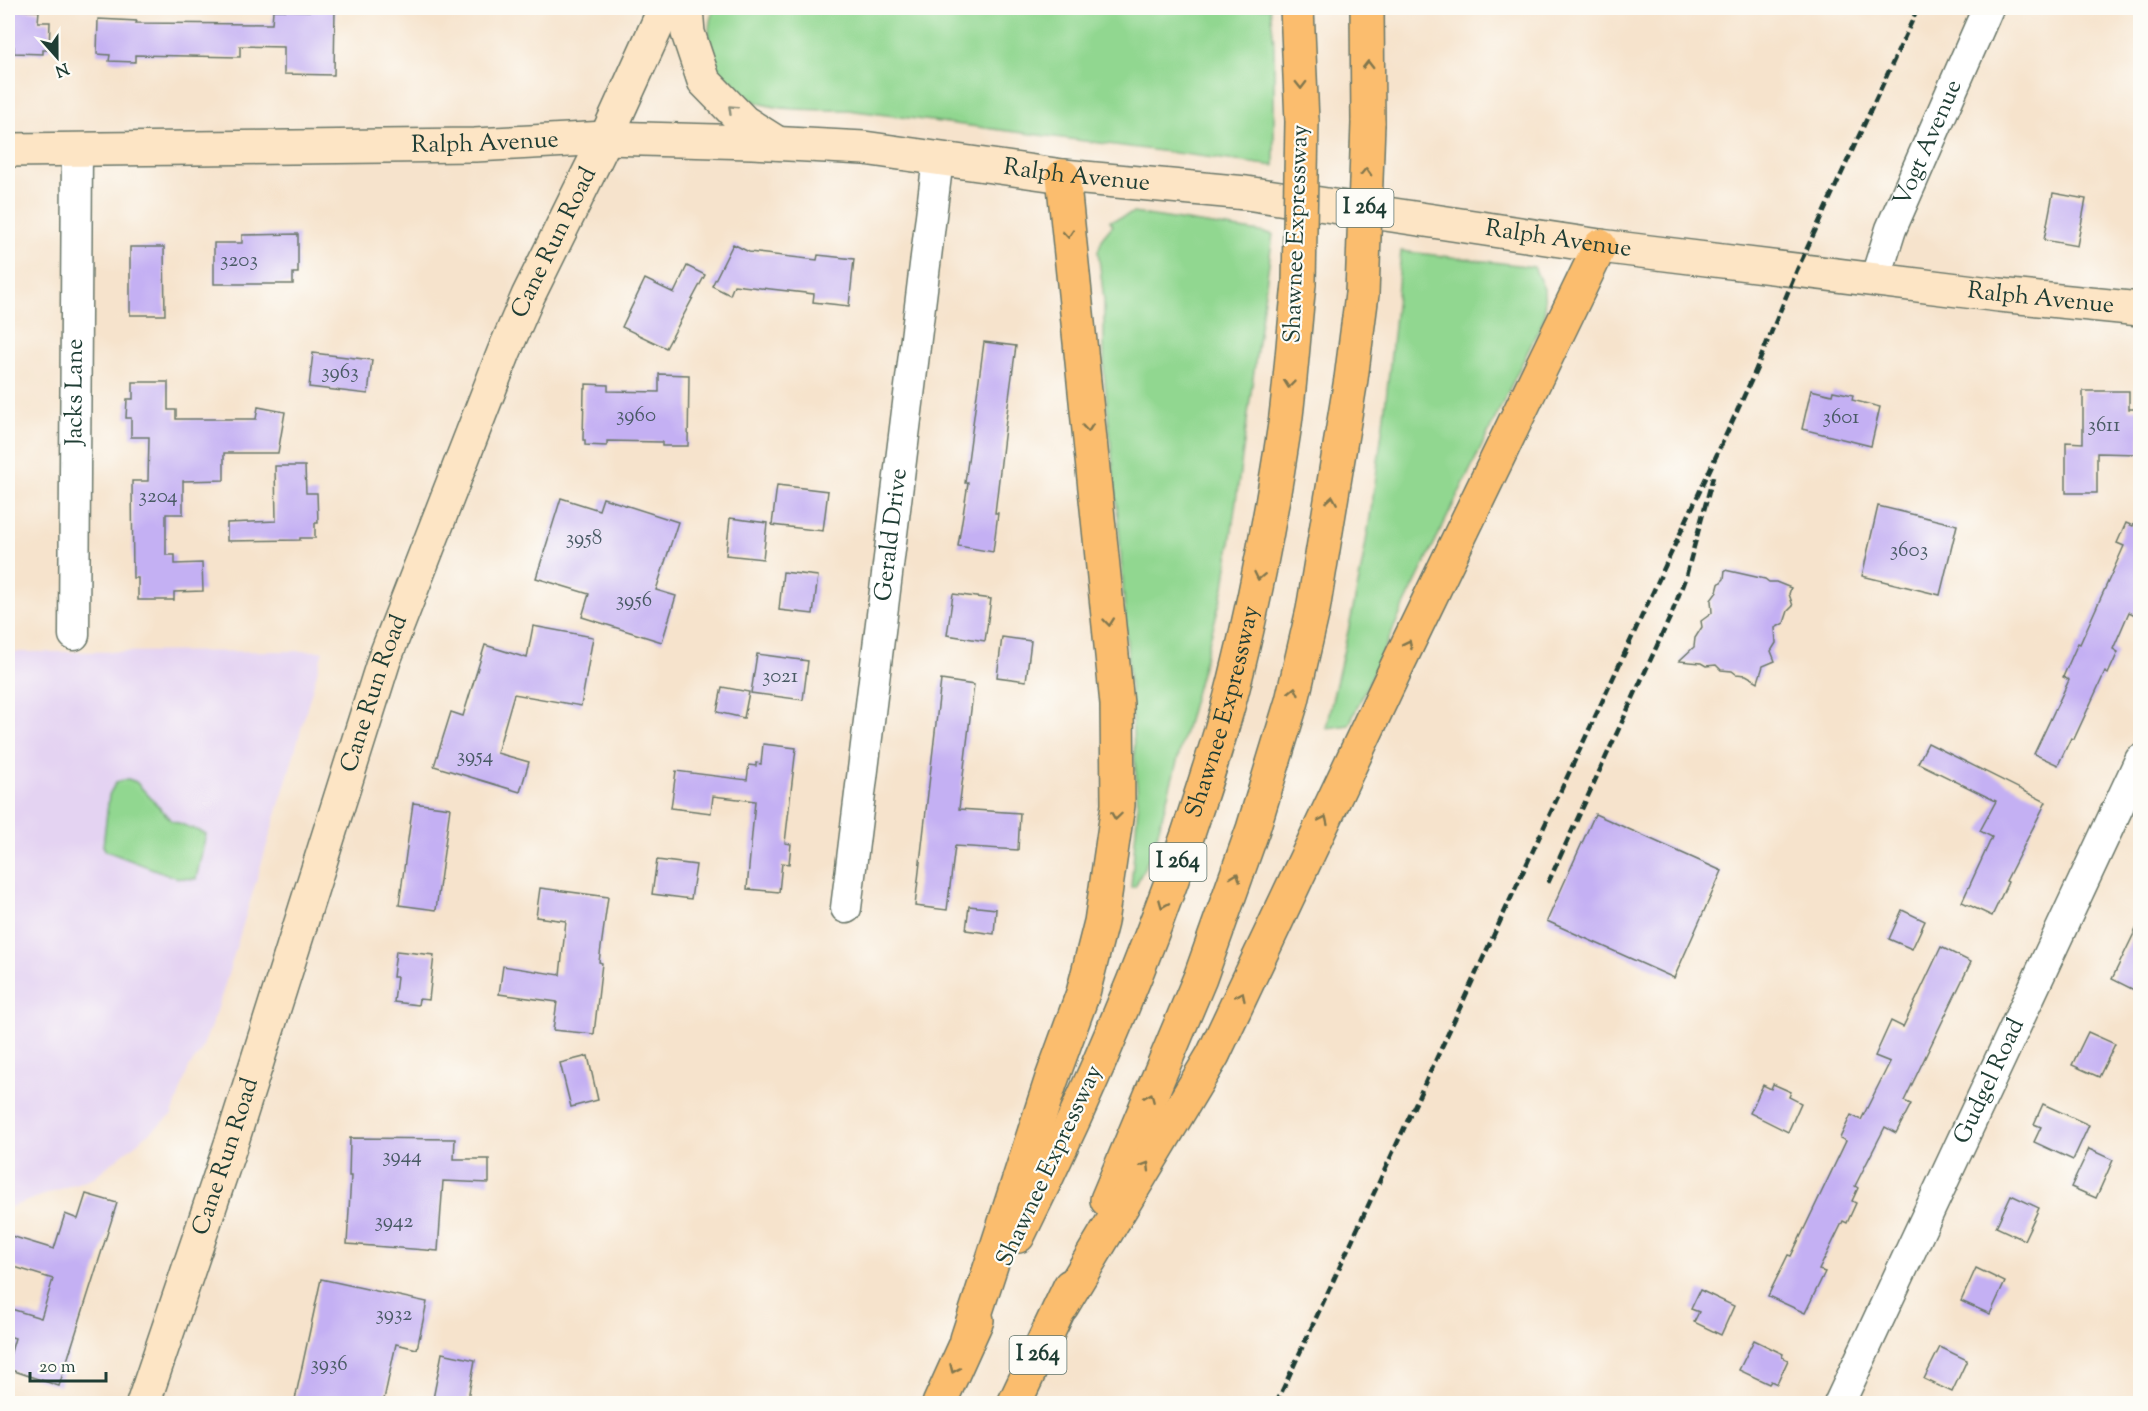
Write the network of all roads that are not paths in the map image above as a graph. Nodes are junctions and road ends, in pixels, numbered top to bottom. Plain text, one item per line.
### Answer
1 (665, 8) edge
2 (686, 8) edge
3 (1297, 8) edge
4 (1367, 8) edge
5 (1988, 8) edge
6 (606, 138) junction
7 (779, 144) junction
8 (8, 150) edge
9 (77, 150) junction
10 (938, 159) junction
11 (1063, 176) junction
12 (1600, 246) junction
13 (1875, 280) junction
14 (2140, 309) edge
15 (74, 634) dead end
16 (2140, 760) edge
17 (846, 908) dead end
18 (1062, 1306) junction
19 (967, 1339) junction
20 (143, 1404) edge
21 (939, 1404) edge
22 (1014, 1404) edge
23 (1839, 1404) edge

1 - 6 street, Cane Run Road
7 -> 2 street
3 -> 19 highway, Shawnee Expressway / I 264, bridge
18 -> 4 highway, I 264, bridge
5 - 13 street, Vogt Avenue
6 - 7 street, Ralph Avenue
6 - 9 street, Ralph Avenue
6 - 20 street, Cane Run Road
7 - 10 street, Ralph Avenue
8 - 9 street, Ralph Avenue
9 - 15 street, Jacks Lane
10 - 11 street, Ralph Avenue
10 - 17 street, Gerald Drive
11 - 12 street, Ralph Avenue
11 -> 19 highway
12 - 13 street, Ralph Avenue
18 -> 12 highway
13 - 14 street, Ralph Avenue
16 - 23 street, Gudgel Road
18 - 22 highway, I 264
19 -> 21 highway, Shawnee Expressway / I 264

